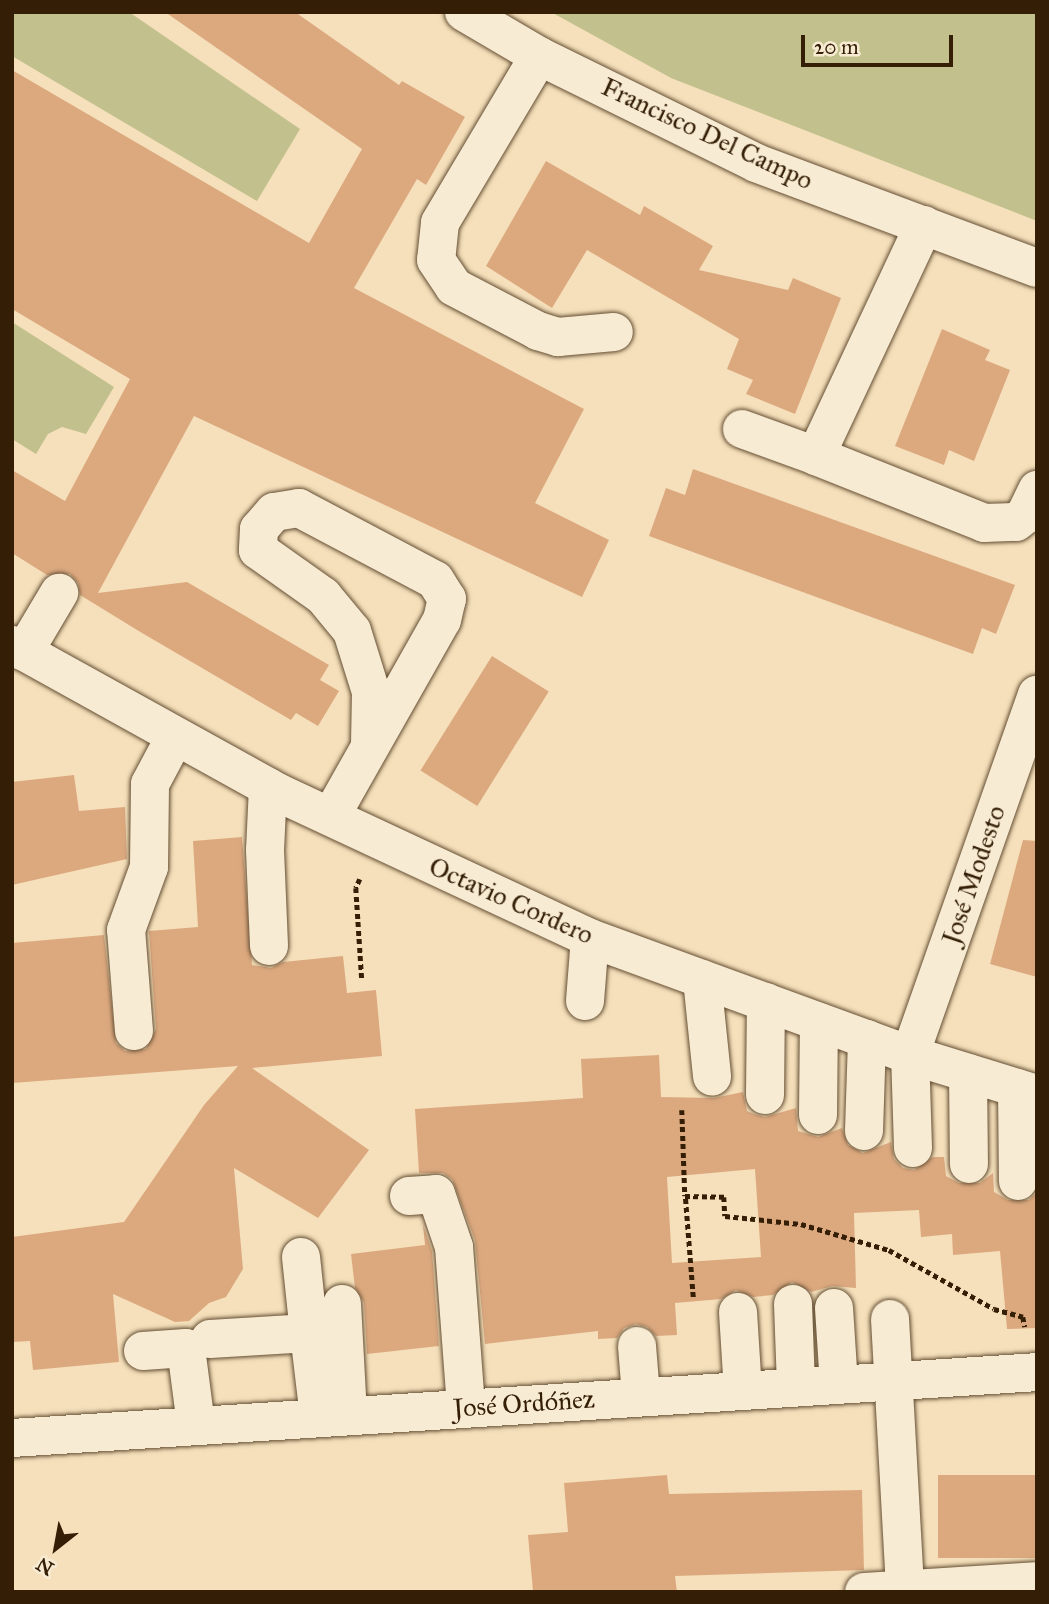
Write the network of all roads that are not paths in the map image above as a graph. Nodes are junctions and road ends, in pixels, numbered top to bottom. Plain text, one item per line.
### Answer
1 (464, 12) edge
2 (540, 56) junction
3 (924, 225) junction
4 (1037, 268) edge
5 (614, 332) dead end
6 (742, 429) dead end
7 (816, 456) junction
8 (1037, 490) edge
9 (60, 593) dead end
10 (18, 649) edge
11 (1037, 695) edge
12 (175, 737) junction
13 (363, 759) junction
14 (279, 793) junction
15 (331, 816) junction
16 (590, 938) junction
17 (278, 945) dead end
18 (702, 979) junction
19 (585, 1001) dead end
20 (766, 1002) junction
21 (819, 1022) junction
22 (134, 1031) dead end
23 (867, 1040) junction
24 (911, 1055) junction
25 (968, 1073) junction
26 (712, 1076) dead end
27 (1027, 1091) edge
28 (765, 1096) dead end
29 (818, 1115) dead end
30 (864, 1131) dead end
31 (913, 1147) dead end
32 (970, 1164) dead end
33 (1018, 1181) dead end
34 (409, 1196) dead end
35 (301, 1257) dead end
36 (342, 1304) dead end
37 (793, 1304) dead end
38 (834, 1308) dead end
39 (738, 1312) dead end
40 (890, 1319) dead end
41 (309, 1333) junction
42 (210, 1339) dead end
43 (637, 1346) dead end
44 (144, 1351) dead end
45 (1037, 1372) edge
46 (894, 1381) junction
47 (839, 1385) junction
48 (796, 1387) junction
49 (743, 1391) junction
50 (641, 1396) junction
51 (467, 1408) junction
52 (333, 1416) junction
53 (196, 1425) junction
54 (12, 1438) edge
55 (1037, 1581) edge
56 (905, 1588) junction
57 (864, 1592) edge

1 - 2 street, Francisco Del Campo
2 - 3 street, Francisco Del Campo
2 - 5 street
3 - 4 street, Francisco Del Campo
3 - 7 street
6 - 7 street
7 - 8 street
9 - 10 street
10 - 12 street, Octavio Cordero
11 - 24 street, José Modesto
12 - 14 street, Octavio Cordero
12 - 22 street
13 - 13 street
13 - 15 street
14 - 15 street, Octavio Cordero
14 - 17 street
15 - 16 street, Octavio Cordero
16 - 18 street, Octavio Cordero
16 - 19 street
18 - 20 street, Octavio Cordero
18 - 26 street
20 - 21 street, Octavio Cordero
20 - 28 street
21 - 23 street, Octavio Cordero
21 - 29 street
23 - 24 street, Octavio Cordero
23 - 30 street
24 - 25 street, Octavio Cordero
24 - 31 street
25 - 27 street, Octavio Cordero
25 - 32 street
27 - 33 street
34 - 51 street
35 - 41 street
36 - 52 street
37 - 48 street
38 - 47 street
39 - 49 street
40 - 46 street
41 - 42 street
41 - 52 street
43 - 50 street
44 - 53 street
45 - 46 street, José Ordóñez
46 - 47 street, José Ordóñez
46 - 56 street
47 - 48 street, José Ordóñez
48 - 49 street, José Ordóñez
49 - 50 street, José Ordóñez
50 - 51 street, José Ordóñez
51 - 52 street, José Ordóñez
52 - 53 street, José Ordóñez
53 - 54 street, José Ordóñez
55 - 56 street
56 - 57 street

